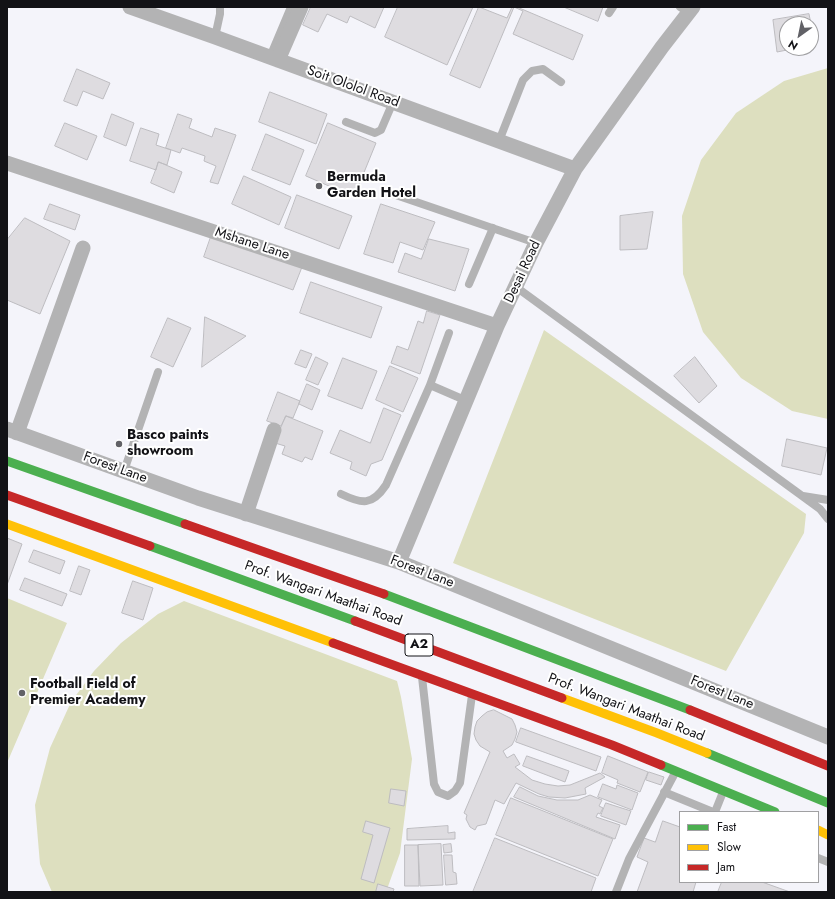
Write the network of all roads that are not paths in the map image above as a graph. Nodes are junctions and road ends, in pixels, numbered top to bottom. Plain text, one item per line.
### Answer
1 (130, 7) edge
2 (220, 7) edge
3 (291, 7) edge
4 (301, 7) edge
5 (687, 9) edge
6 (147, 10) edge
7 (215, 37) junction
8 (274, 59) junction
9 (561, 82) dead end
10 (393, 102) junction
11 (346, 122) dead end
12 (499, 141) junction
13 (7, 163) edge
14 (576, 169) junction
15 (387, 192) dead end
16 (493, 228) junction
17 (536, 243) junction
18 (83, 248) dead end
19 (469, 284) dead end
20 (516, 287) junction
21 (497, 326) junction
22 (449, 333) dead end
23 (158, 372) dead end
24 (430, 386) junction
25 (467, 401) junction
26 (274, 430) dead end
27 (12, 431) edge
28 (7, 461) edge
29 (124, 471) junction
30 (341, 494) dead end
31 (7, 495) edge
32 (801, 496) junction
33 (828, 500) edge
34 (246, 514) junction
35 (828, 519) edge
36 (7, 524) edge
37 (399, 562) junction
38 (422, 676) junction
39 (472, 694) junction
40 (828, 737) edge
41 (828, 766) edge
42 (676, 772) junction
43 (724, 790) junction
44 (664, 792) junction
45 (828, 803) edge
46 (712, 811) edge
47 (714, 811) edge
48 (773, 811) edge
49 (819, 830) edge
50 (828, 835) edge
51 (616, 892) edge

1 - 6 street, Soit Ololol Road
2 - 7 lane
3 - 8 lane
4 - 8 street
5 - 14 street, Desai Road
6 - 7 street, Soit Ololol Road
7 - 8 street, Soit Ololol Road
8 - 10 street, Soit Ololol Road
9 - 12 lane
10 - 11 lane
10 - 12 street, Soit Ololol Road
12 - 14 street, Soit Ololol Road
13 - 21 street, Mshane Lane
14 - 17 street, Desai Road
15 - 16 lane
16 - 17 lane
16 - 19 lane
17 - 20 street, Desai Road
18 - 27 street
20 - 21 street, Desai Road
20 - 32 lane
21 - 25 street, Desai Road
22 - 24 lane
23 - 29 lane
24 - 25 lane
24 - 30 lane
25 - 37 street, Desai Road
26 - 34 street
27 - 29 street, Forest Lane
28 - 41 main road, Prof. Wangari Maathai Road / A2
29 - 34 street, Forest Lane
31 - 45 main road, Prof. Wangari Maathai Road / A2
32 - 33 lane
32 - 35 lane
34 - 37 street, Forest Lane
36 - 38 main road
37 - 40 street, Forest Lane
38 - 39 main road
38 - 39 lane
39 - 42 main road
42 - 43 main road
42 - 44 lane
43 - 47 lane
43 - 48 main road
44 - 46 lane
44 - 51 lane
49 - 50 main road

